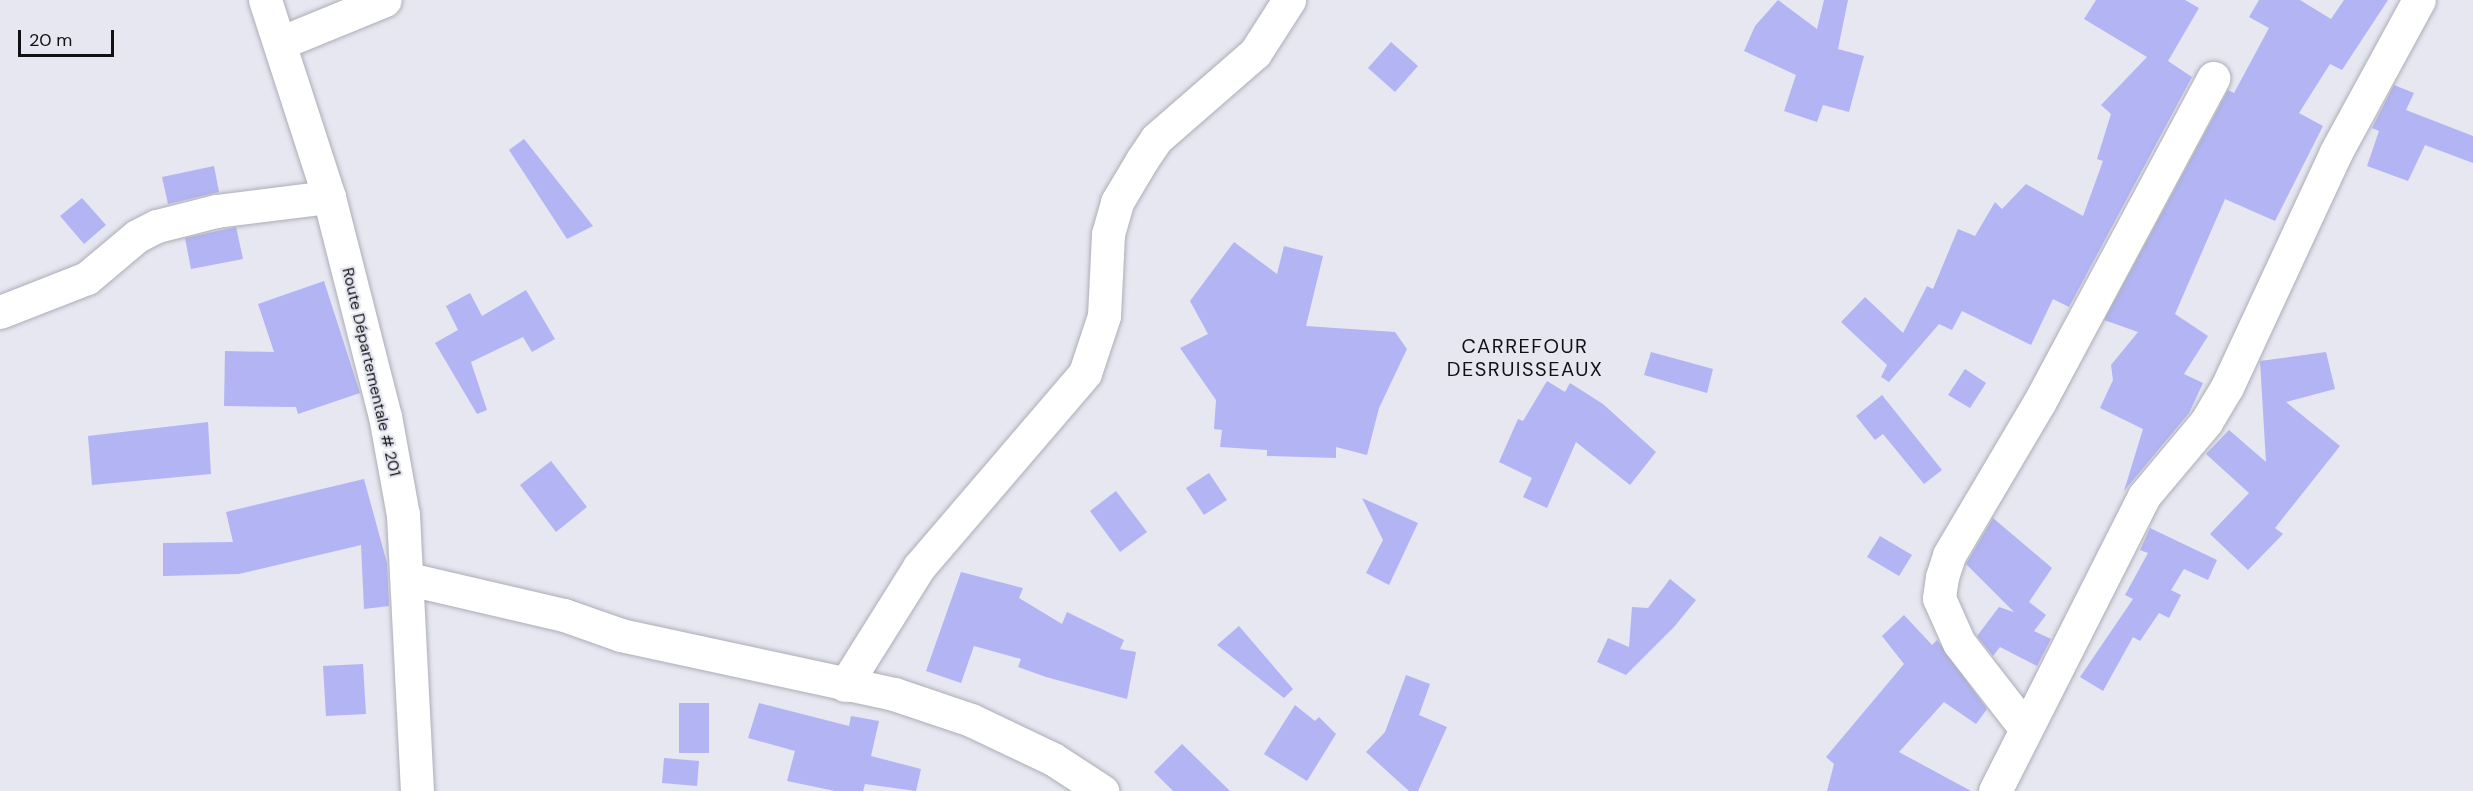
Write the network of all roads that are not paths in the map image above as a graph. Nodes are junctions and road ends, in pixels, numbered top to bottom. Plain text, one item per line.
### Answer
1 (265, 0) edge
2 (385, 0) edge
3 (1289, 0) edge
4 (2419, 0) edge
5 (280, 43) junction
6 (2213, 78) dead end
7 (329, 197) junction
8 (0, 312) edge
9 (408, 579) junction
10 (845, 685) junction
11 (2026, 729) junction
12 (417, 791) edge
13 (1102, 791) edge
14 (1995, 791) edge

1 - 5 street, Route Départementale # 201
2 - 5 street
3 - 10 street
4 - 11 street
5 - 7 street, Route Départementale # 201
6 - 11 street
7 - 8 street
7 - 9 street, Route Départementale # 201
9 - 10 street
9 - 12 street, Route Départementale # 201
10 - 13 street
11 - 14 street

